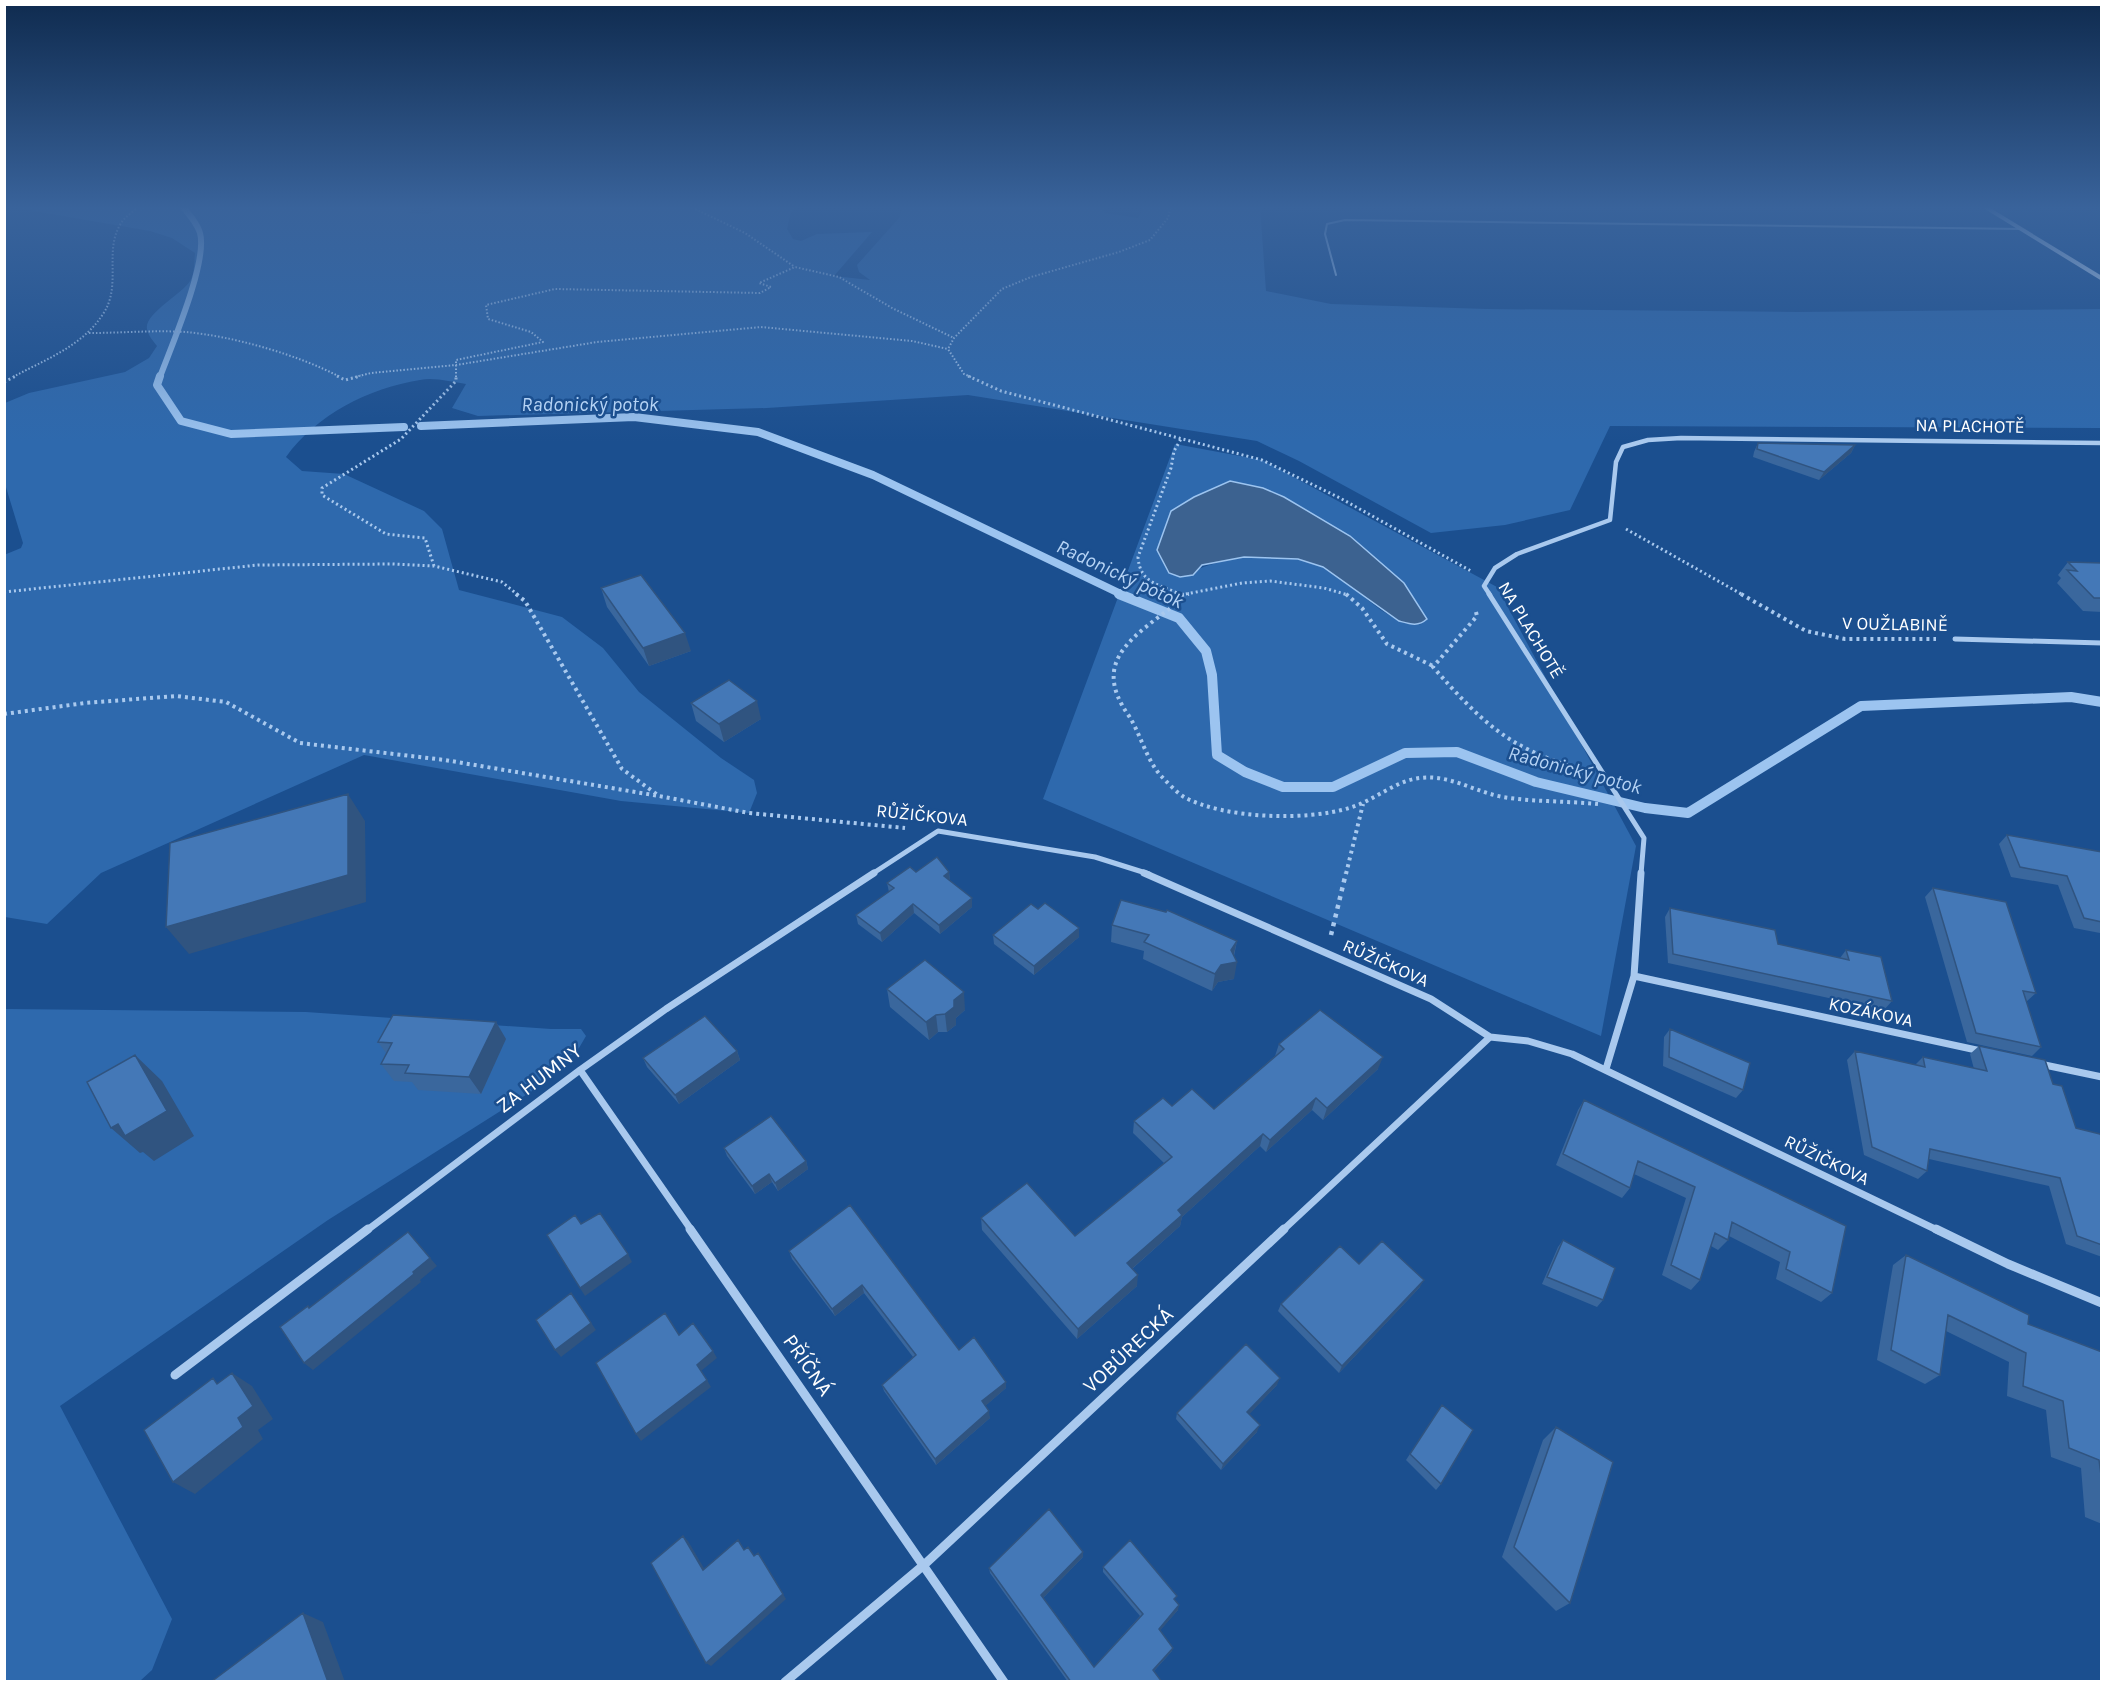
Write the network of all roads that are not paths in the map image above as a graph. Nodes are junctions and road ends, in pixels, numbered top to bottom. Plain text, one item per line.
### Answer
1 (2102, 443) edge
2 (1955, 639) road end
3 (2102, 643) edge
4 (939, 831) joint
5 (1634, 976) junction
6 (1490, 1037) junction
7 (1985, 1052) edge
8 (2031, 1062) edge
9 (1606, 1069) junction
10 (580, 1070) junction
11 (2102, 1077) edge
12 (2102, 1303) edge
13 (175, 1374) dead end
14 (925, 1564) junction
15 (785, 1682) edge
16 (1004, 1682) edge

1 - 5 street, NA PLACHOTĚ
2 - 3 street, V OUŽLABINĚ
4 - 6 street, RŮŽIČKOVA
4 - 10 street, ZA HUMNY
5 - 7 street, KOZÁKOVA
5 - 9 street, NA PLACHOTĚ
6 - 9 street, RŮŽIČKOVA
6 - 14 street, VOBŮRECKÁ
8 - 11 street
9 - 12 street, RŮŽIČKOVA
10 - 13 street, ZA HUMNY
10 - 14 street, PŘÍČNÁ
14 - 15 street, VOBŮRECKÁ
14 - 16 street, PŘÍČNÁ

